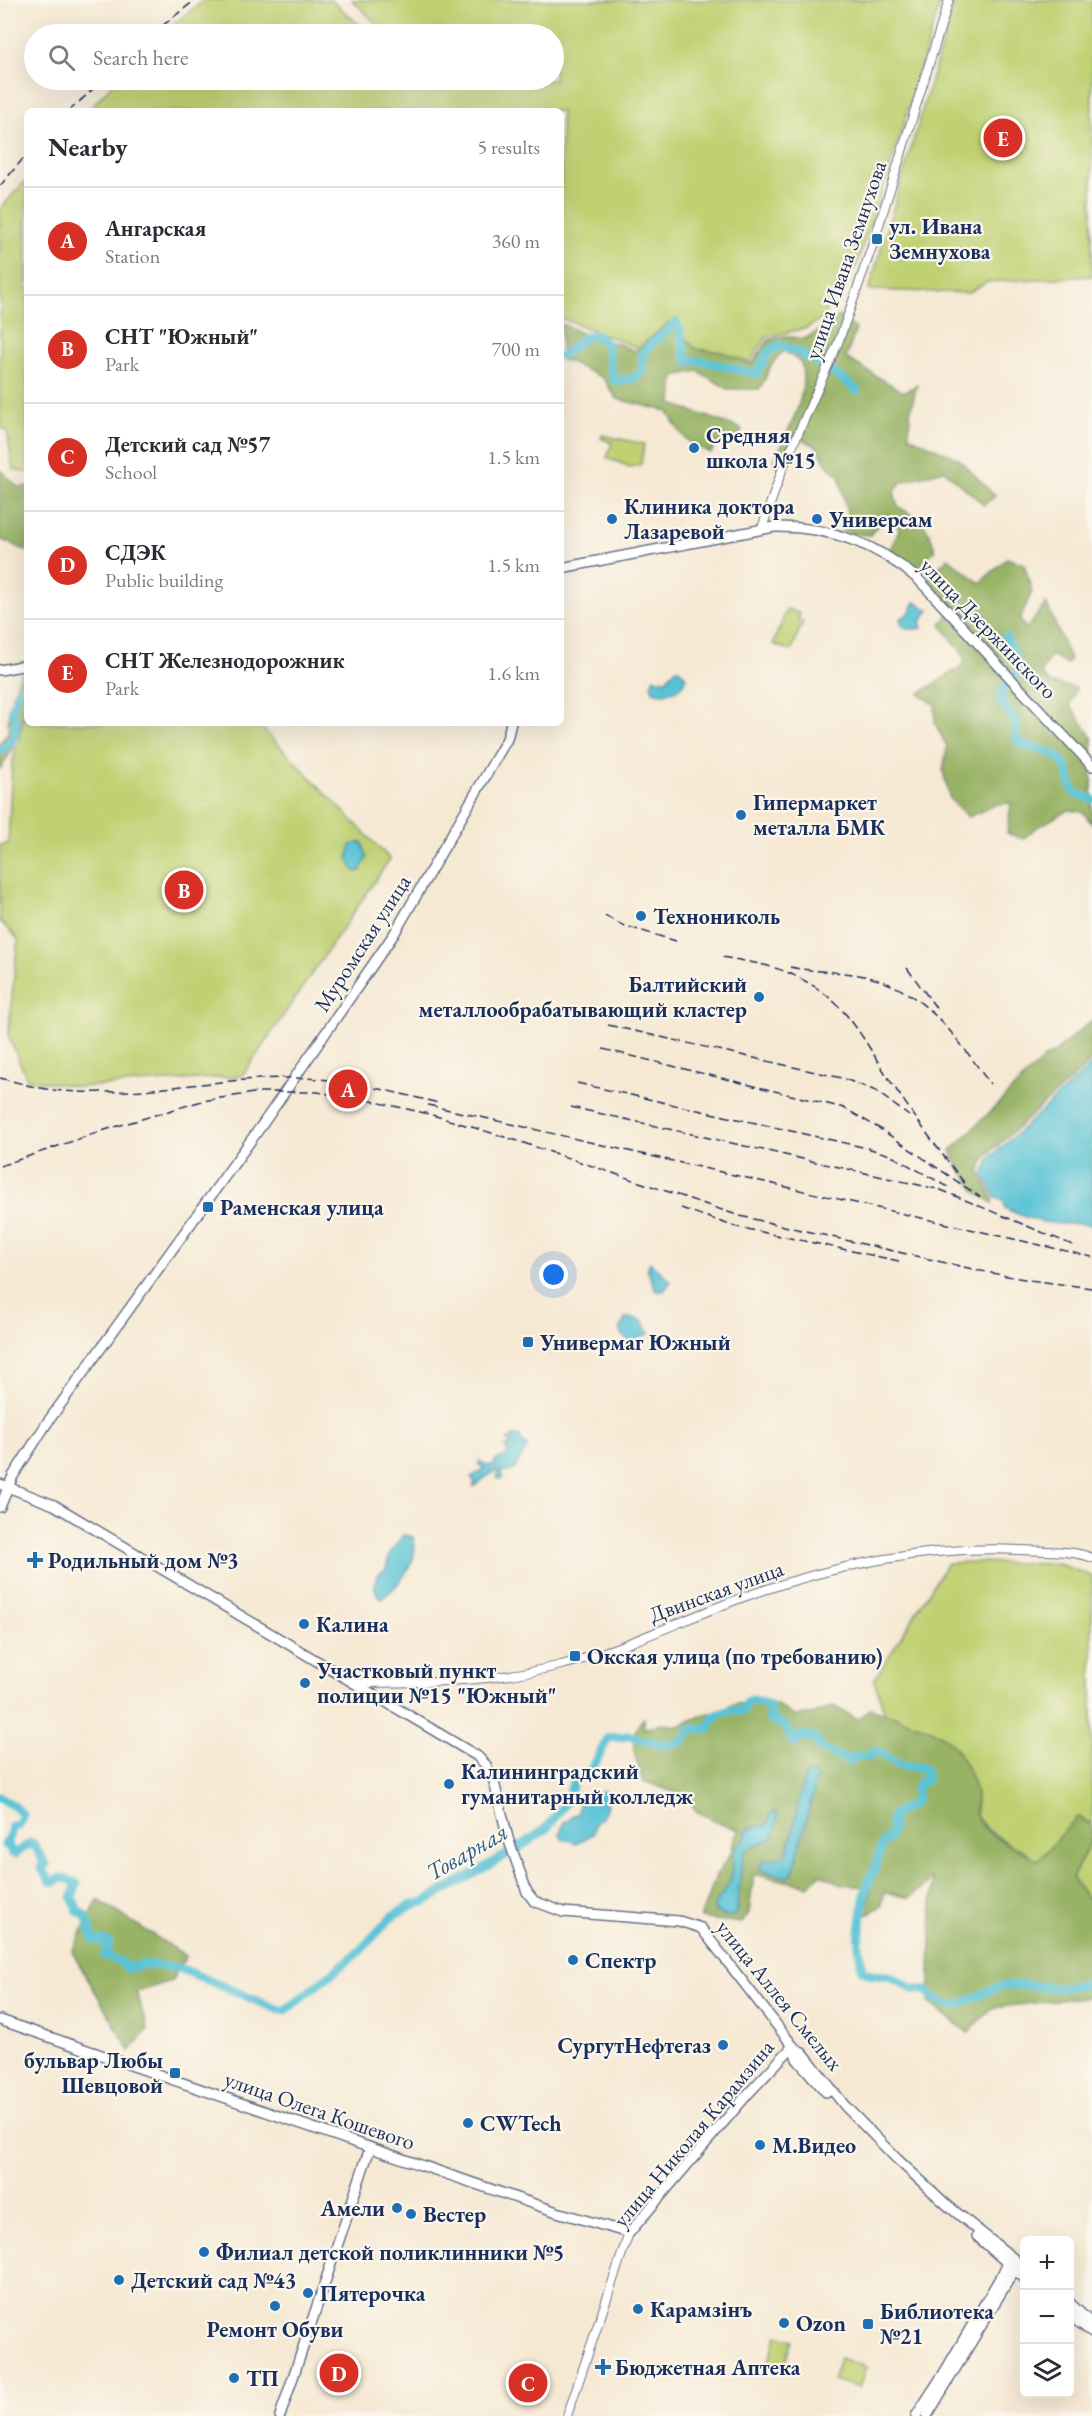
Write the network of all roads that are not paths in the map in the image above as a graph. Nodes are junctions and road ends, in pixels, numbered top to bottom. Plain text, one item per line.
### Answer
1 (949, 0) edge
2 (762, 528) junction
3 (564, 567) edge
4 (24, 665) edge
5 (0, 670) edge
6 (510, 726) edge
7 (1092, 766) edge
8 (0, 1484) edge
9 (10, 1488) junction
10 (0, 1507) edge
11 (1092, 1558) edge
12 (354, 1683) junction
13 (0, 2020) edge
14 (793, 2046) junction
15 (370, 2148) junction
16 (629, 2233) junction
17 (1016, 2264) edge
18 (1074, 2307) edge
19 (1074, 2319) edge
20 (1092, 2324) edge
21 (1092, 2332) edge
22 (948, 2376) junction
23 (280, 2416) edge
24 (567, 2416) edge
25 (916, 2416) edge
26 (927, 2416) edge

1 - 2 street, улица Ивана Земнухова
2 - 3 main road, улица Дзержинского
2 - 7 main road, улица Дзержинского
4 - 5 main road
6 - 9 main road, Муромская улица
8 - 9 main road, улица Аллея Смелых
9 - 10 main road
9 - 12 main road, улица Аллея Смелых
11 - 12 street, Двинская улица
12 - 14 main road, улица Аллея Смелых
13 - 15 main road, улица Олега Кошевого
14 - 16 main road, улица Николая Карамзина
14 - 17 main road, улица Аллея Смелых
15 - 16 main road, улица Олега Кошевого
15 - 23 main road
16 - 24 street, улица Николая Карамзина
17 - 22 main road
18 - 20 main road
19 - 21 main road
22 - 25 main road
22 - 26 main road

